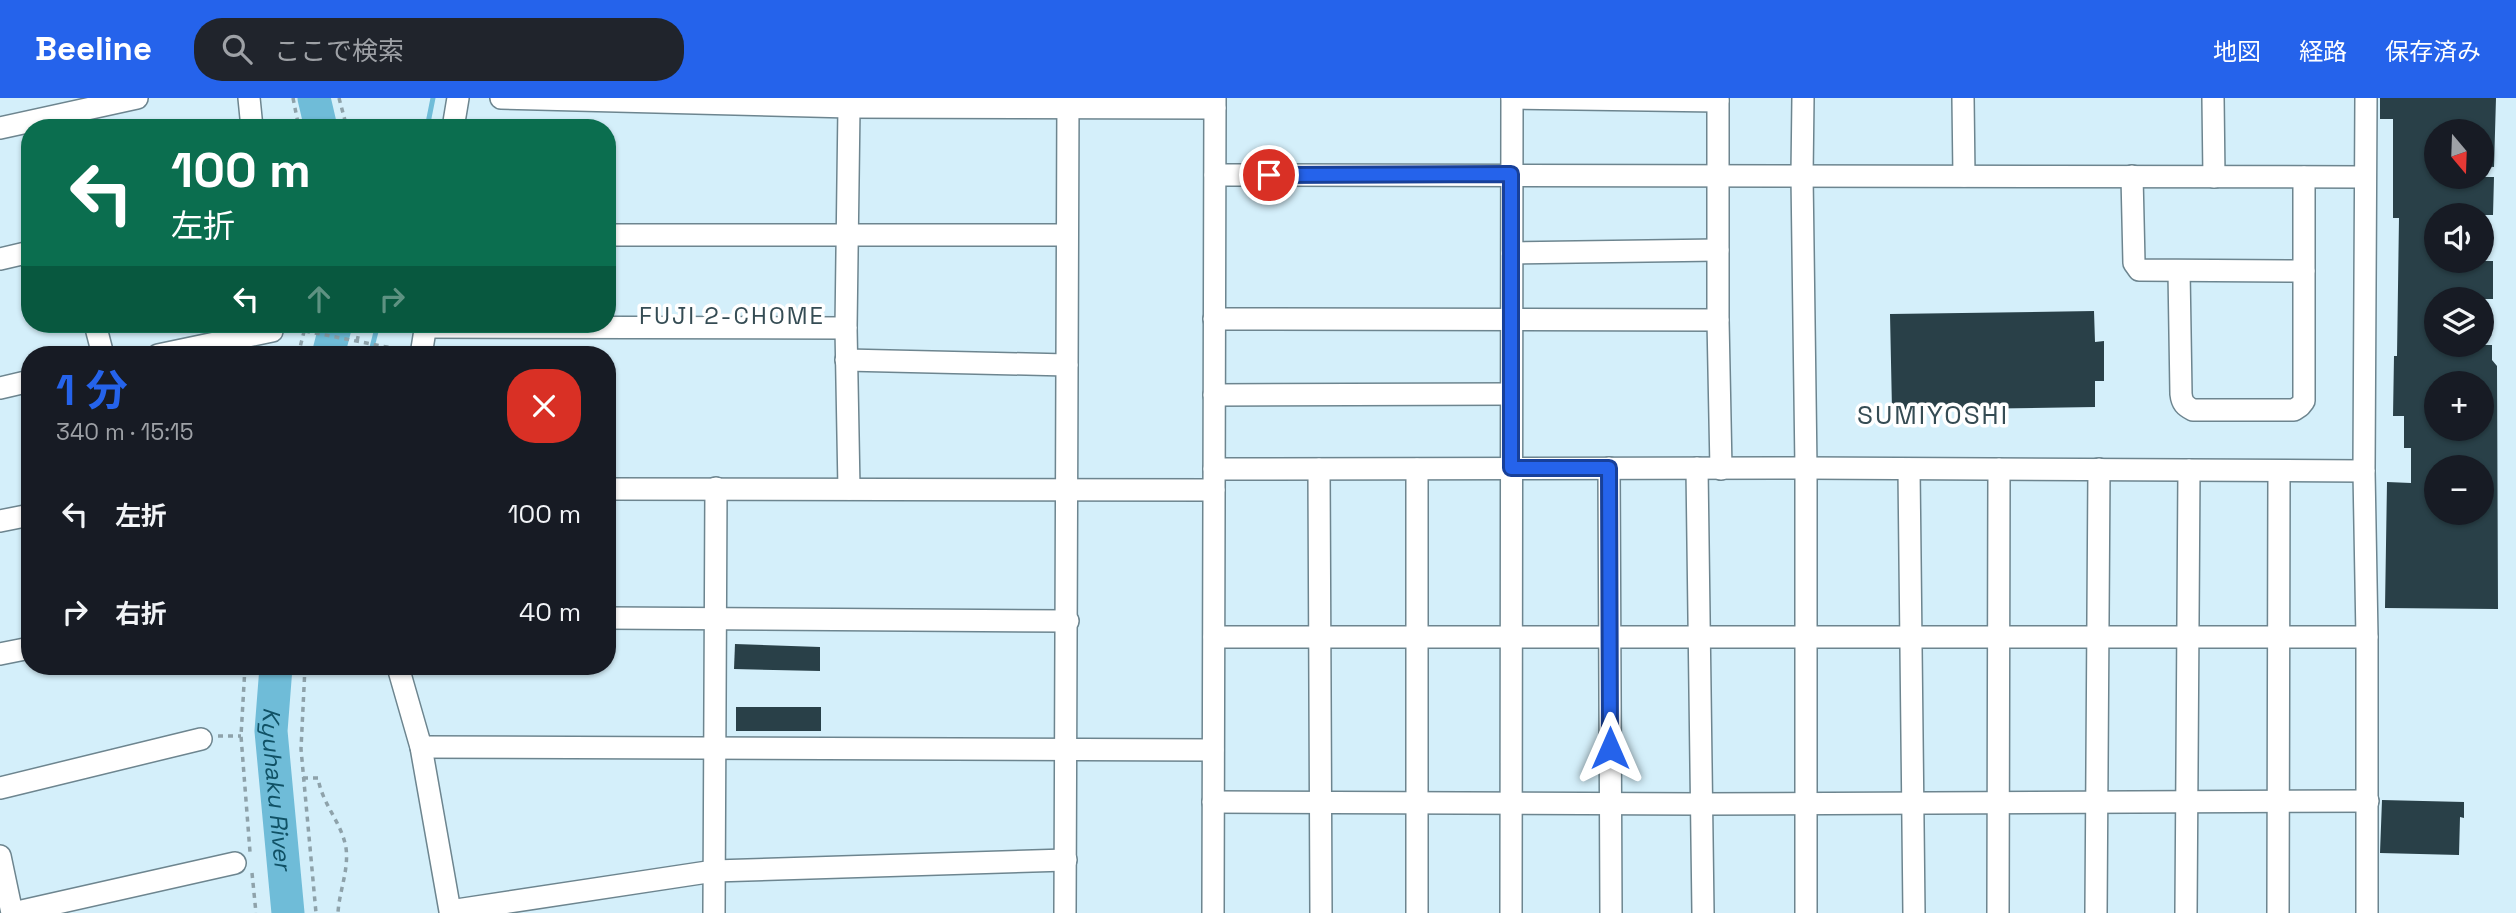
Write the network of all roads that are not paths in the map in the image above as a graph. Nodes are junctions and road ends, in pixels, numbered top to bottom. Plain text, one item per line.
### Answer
1 (137, 98) edge
2 (249, 98) edge
3 (458, 98) edge
4 (501, 98) edge
5 (1512, 98) edge
6 (1803, 98) edge
7 (1963, 98) edge
8 (2213, 98) edge
9 (2365, 98) edge
10 (1718, 99) edge
11 (710, 101) edge
12 (1068, 102) edge
13 (1214, 103) edge
14 (849, 107) junction
15 (54, 114) edge
16 (35, 119) edge
17 (251, 119) edge
18 (454, 119) edge
19 (21, 123) edge
20 (0, 128) edge
21 (1511, 174) junction
22 (1214, 175) junction
23 (1717, 175) junction
24 (1802, 175) junction
25 (1964, 176) junction
26 (2132, 176) junction
27 (2214, 177) junction
28 (2304, 177) junction
29 (2365, 177) junction
30 (616, 234) edge
31 (846, 234) junction
32 (1067, 235) junction
33 (1718, 250) junction
34 (1512, 253) junction
35 (21, 254) edge
36 (0, 258) edge
37 (2179, 271) junction
38 (2304, 271) junction
39 (1214, 319) junction
40 (1511, 320) junction
41 (1718, 320) junction
42 (616, 326) edge
43 (846, 328) junction
44 (262, 333) edge
45 (201, 346) edge
46 (846, 360) junction
47 (1067, 365) junction
48 (21, 383) edge
49 (0, 388) edge
50 (1511, 394) junction
51 (1214, 395) junction
52 (1511, 468) junction
53 (1609, 468) junction
54 (1697, 468) junction
55 (1721, 468) junction
56 (1806, 468) junction
57 (1320, 469) junction
58 (1417, 469) junction
59 (1909, 469) junction
60 (1999, 469) junction
61 (2099, 469) junction
62 (2189, 470) junction
63 (2279, 471) junction
64 (2364, 471) junction
65 (1214, 479) junction
66 (716, 488) junction
67 (616, 489) edge
68 (849, 489) junction
69 (1067, 489) junction
70 (21, 517) edge
71 (0, 521) edge
72 (616, 618) edge
73 (714, 618) junction
74 (1068, 621) junction
75 (1214, 637) junction
76 (1320, 637) junction
77 (1417, 637) junction
78 (1511, 637) junction
79 (1610, 637) junction
80 (1699, 637) junction
81 (1806, 637) junction
82 (1911, 637) junction
83 (1998, 637) junction
84 (2098, 637) junction
85 (2188, 637) junction
86 (2278, 637) junction
87 (2367, 637) junction
88 (21, 650) edge
89 (0, 654) edge
90 (400, 675) edge
91 (201, 739) dead end
92 (421, 747) junction
93 (715, 748) junction
94 (1067, 748) junction
95 (1213, 750) junction
96 (0, 788) edge
97 (2368, 801) junction
98 (1213, 802) junction
99 (1321, 802) junction
100 (1417, 802) junction
101 (1511, 802) junction
102 (2096, 802) junction
103 (2187, 802) junction
104 (2278, 802) junction
105 (1611, 803) junction
106 (1806, 803) junction
107 (1913, 803) junction
108 (1998, 803) junction
109 (1701, 804) junction
110 (0, 856) edge
111 (1066, 860) junction
112 (245, 862) road end
113 (714, 871) junction
114 (450, 912) edge
115 (13, 913) edge
116 (714, 913) edge
117 (1065, 913) edge
118 (1213, 913) edge
119 (1321, 913) edge
120 (1416, 913) edge
121 (1511, 913) edge
122 (1611, 913) edge
123 (1703, 913) edge
124 (1806, 913) edge
125 (1914, 913) edge
126 (1998, 913) edge
127 (2096, 913) edge
128 (2186, 913) edge
129 (2278, 913) edge
130 (2367, 913) edge

1 - 15 street
2 - 17 street
3 - 18 street
4 - 11 street
5 - 10 street
5 - 21 street
6 - 24 street
7 - 25 street
8 - 27 street
9 - 29 street
10 - 23 street
11 - 14 street
12 - 13 street
12 - 14 street
12 - 32 street
13 - 22 street
14 - 31 street
15 - 16 street
19 - 20 street
21 - 22 street
21 - 23 street
21 - 34 street
22 - 39 street
23 - 24 street
23 - 33 street
24 - 25 street
24 - 56 street
25 - 26 street
26 - 27 street
26 - 37 street
27 - 28 street
28 - 29 street
28 - 38 street
29 - 64 street
30 - 31 street
31 - 32 street
31 - 43 street
32 - 47 street
33 - 34 street
33 - 41 street
34 - 40 street
35 - 36 street
37 - 38 street
37 - 38 street
39 - 40 street
39 - 51 street
40 - 41 street
40 - 50 street
41 - 55 street
42 - 43 street
43 - 46 street
44 - 45 street
46 - 47 street
46 - 68 street
47 - 69 street
48 - 49 street
50 - 51 street
50 - 52 street
51 - 65 street
52 - 53 street
52 - 58 street
52 - 78 street
53 - 54 street
53 - 79 street
54 - 55 street
54 - 80 street
55 - 56 street
56 - 59 street
56 - 81 street
57 - 58 street
57 - 65 street
57 - 76 street
58 - 77 street
59 - 60 street
59 - 82 street
60 - 61 street
60 - 83 street
61 - 62 street
61 - 84 street
62 - 63 street
62 - 85 street
63 - 64 street
63 - 86 street
64 - 87 street
65 - 69 street
65 - 75 street
66 - 67 street
66 - 68 street
66 - 73 street
68 - 69 street
69 - 74 street
70 - 71 street
72 - 73 street
73 - 74 street
73 - 93 street
74 - 94 street
75 - 76 street
75 - 95 street
76 - 77 street
76 - 99 street
77 - 78 street
77 - 100 street
78 - 79 street
78 - 101 street
79 - 80 street
79 - 105 street
80 - 81 street
80 - 109 street
81 - 82 street
81 - 106 street
82 - 83 street
82 - 107 street
83 - 84 street
83 - 108 street
84 - 85 street
84 - 102 street
85 - 86 street
85 - 103 street
86 - 87 street
86 - 104 street
87 - 97 street
88 - 89 street
90 - 92 street
91 - 96 street
92 - 93 street
92 - 114 street
93 - 94 street
93 - 113 street
94 - 95 street
94 - 111 street
95 - 98 street
97 - 104 street
97 - 130 street
98 - 99 street
98 - 118 street
99 - 100 street
99 - 119 street
100 - 101 street
100 - 120 street
101 - 105 street
101 - 121 street
102 - 103 street
102 - 108 street
102 - 127 street
103 - 104 street
103 - 128 street
104 - 129 street
105 - 109 street
105 - 122 street
106 - 107 street
106 - 109 street
106 - 124 street
107 - 108 street
107 - 125 street
108 - 126 street
109 - 123 street
110 - 115 street
111 - 113 street
111 - 117 street
112 - 115 street
113 - 114 street
113 - 116 street

